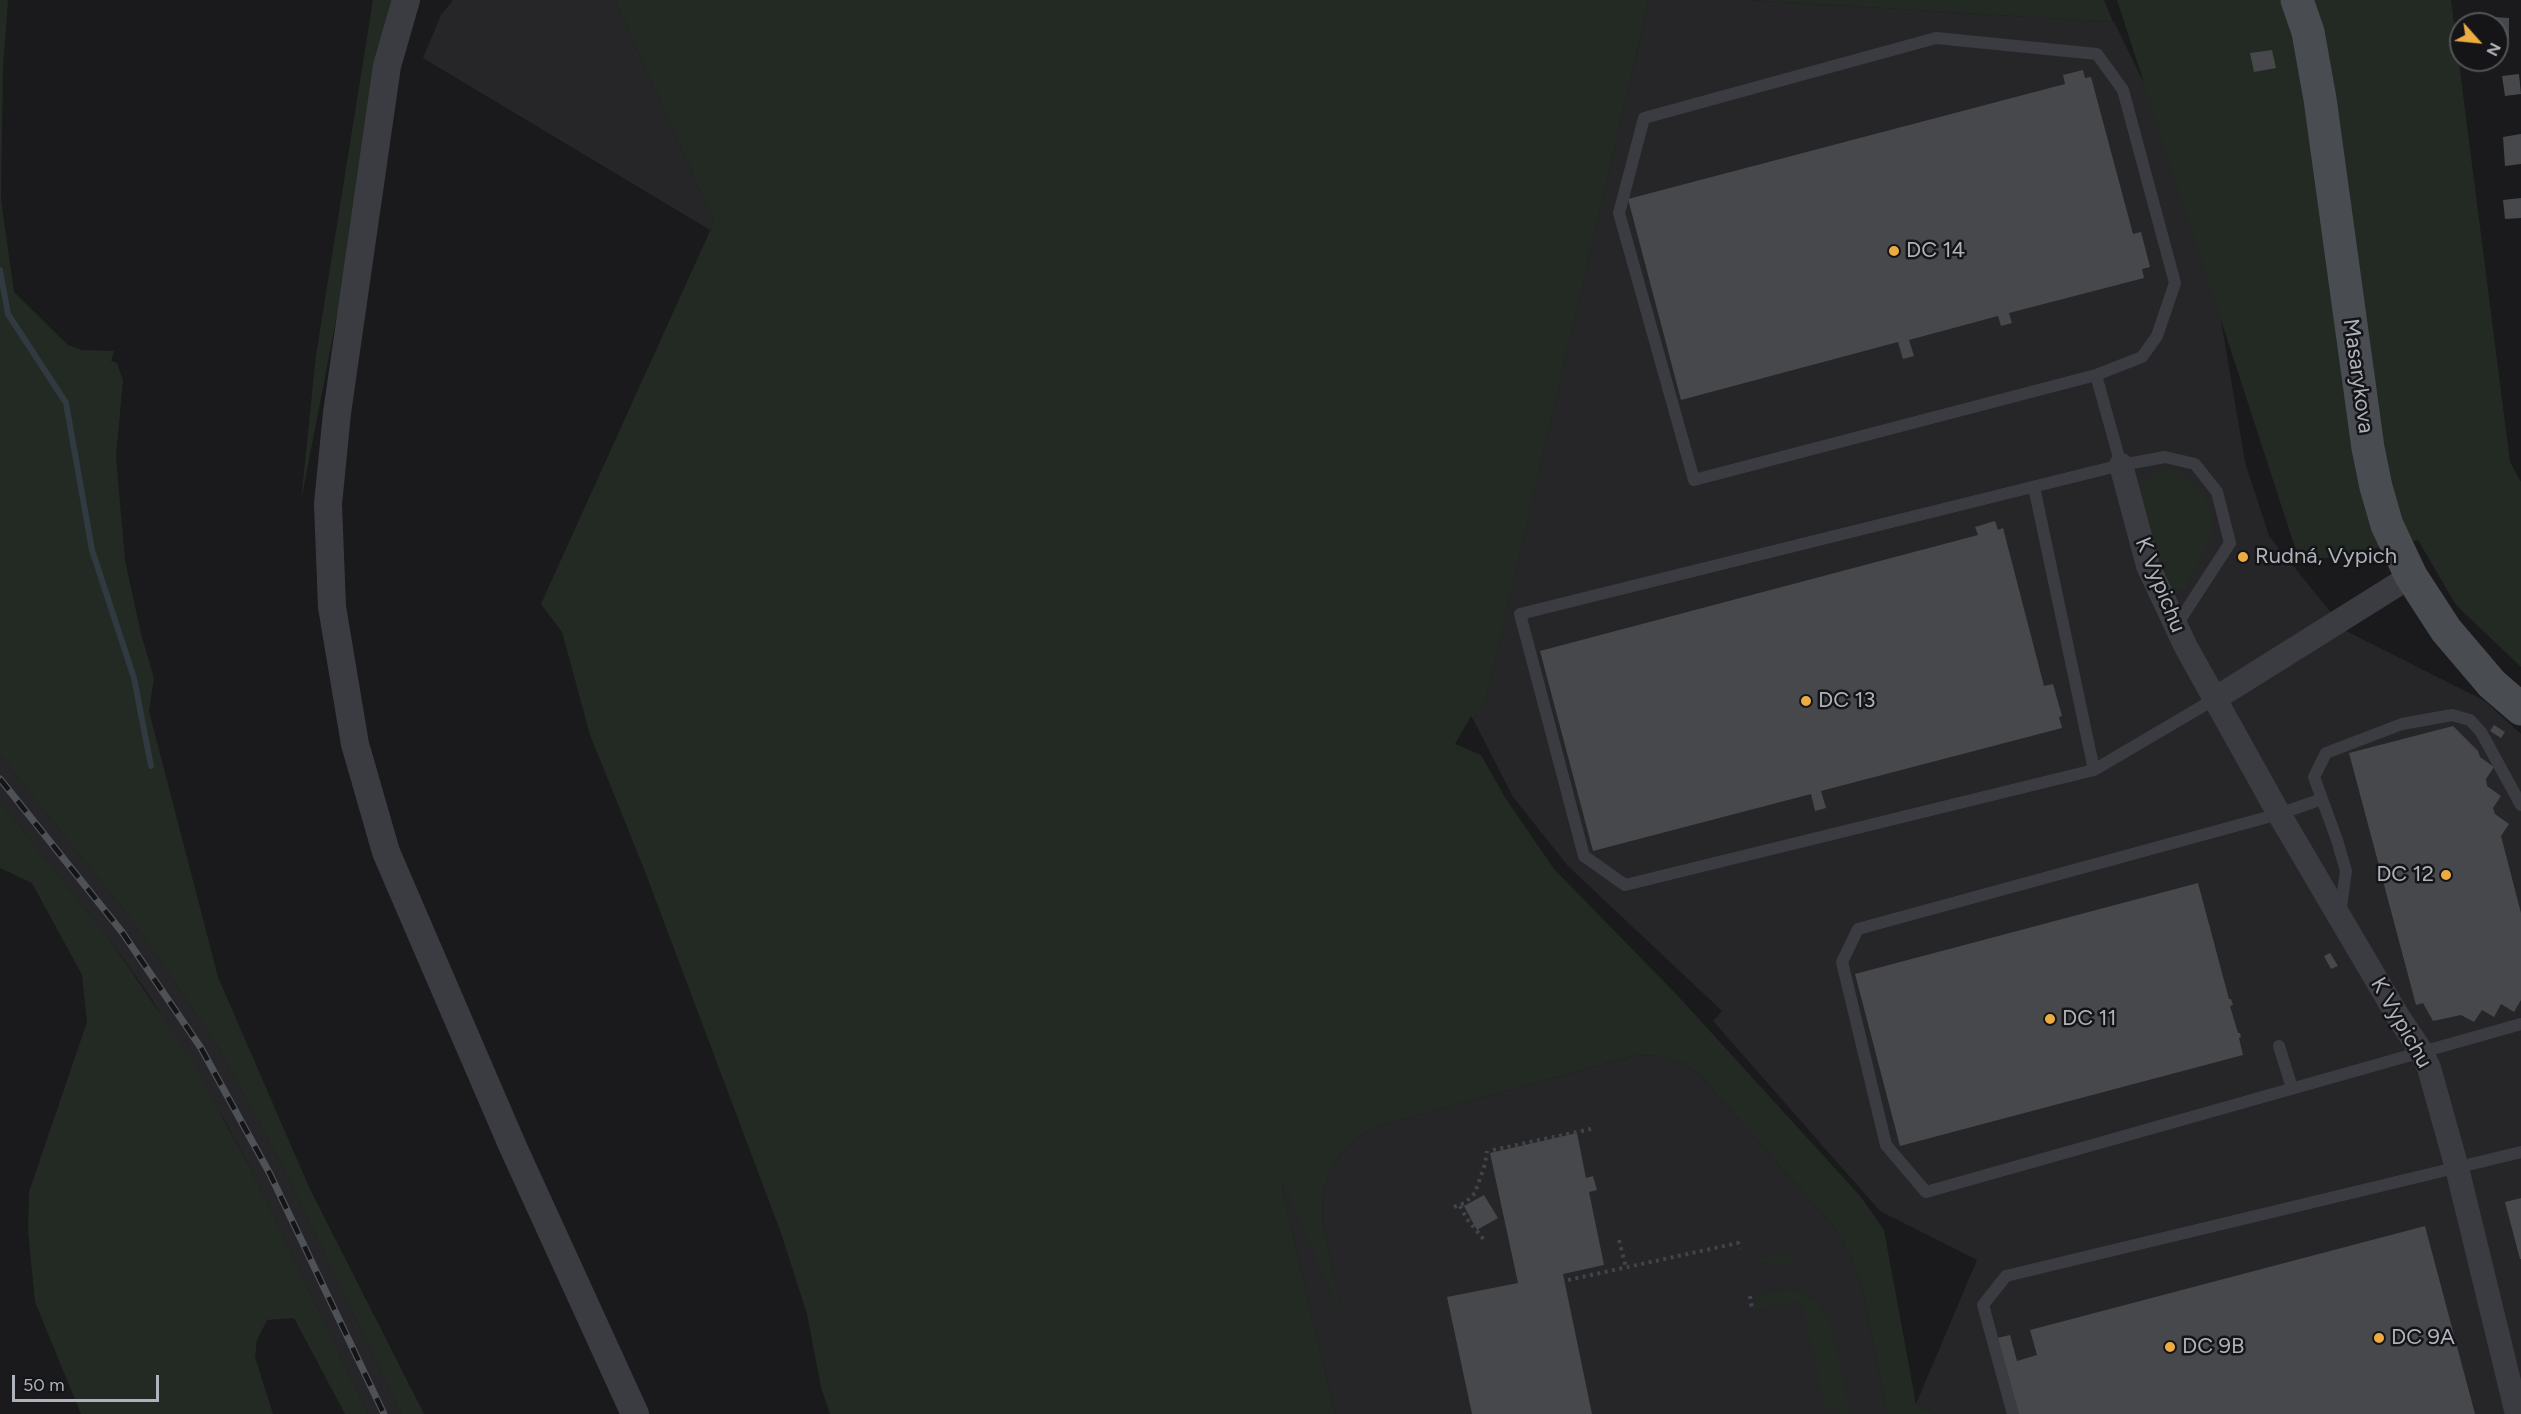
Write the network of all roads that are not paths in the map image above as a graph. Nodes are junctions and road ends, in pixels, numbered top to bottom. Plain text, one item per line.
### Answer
1 (406, 0) edge
2 (2297, 0) edge
3 (2096, 375) junction
4 (2121, 465) junction
5 (2034, 487) junction
6 (2411, 576) junction
7 (2176, 627) junction
8 (2213, 700) junction
9 (2521, 709) edge
10 (2094, 770) junction
11 (2322, 799) junction
12 (2521, 805) edge
13 (2279, 814) junction
14 (2340, 918) junction
15 (2521, 1024) edge
16 (2279, 1046) dead end
17 (2421, 1051) junction
18 (2292, 1088) junction
19 (2521, 1152) edge
20 (2457, 1168) junction
21 (635, 1414) edge
22 (2013, 1414) edge
23 (2517, 1414) edge

1 - 21 street
2 - 6 main road, Masarykova
3 - 3 lane
3 - 4 lane
4 - 5 lane
4 - 7 street, K Vypichu
4 - 7 lane
5 - 10 lane
5 - 10 lane
6 - 8 street
6 - 9 main road, Masarykova
7 - 8 street, K Vypichu
8 - 10 lane
8 - 13 street, K Vypichu
11 - 12 lane
11 - 13 lane
11 - 14 lane
13 - 14 street, K Vypichu
13 - 18 lane
14 - 17 street, K Vypichu
15 - 17 lane
16 - 18 lane
17 - 18 lane
17 - 20 street, K Vypichu
19 - 20 lane
20 - 22 lane
20 - 23 street, K Vypichu

